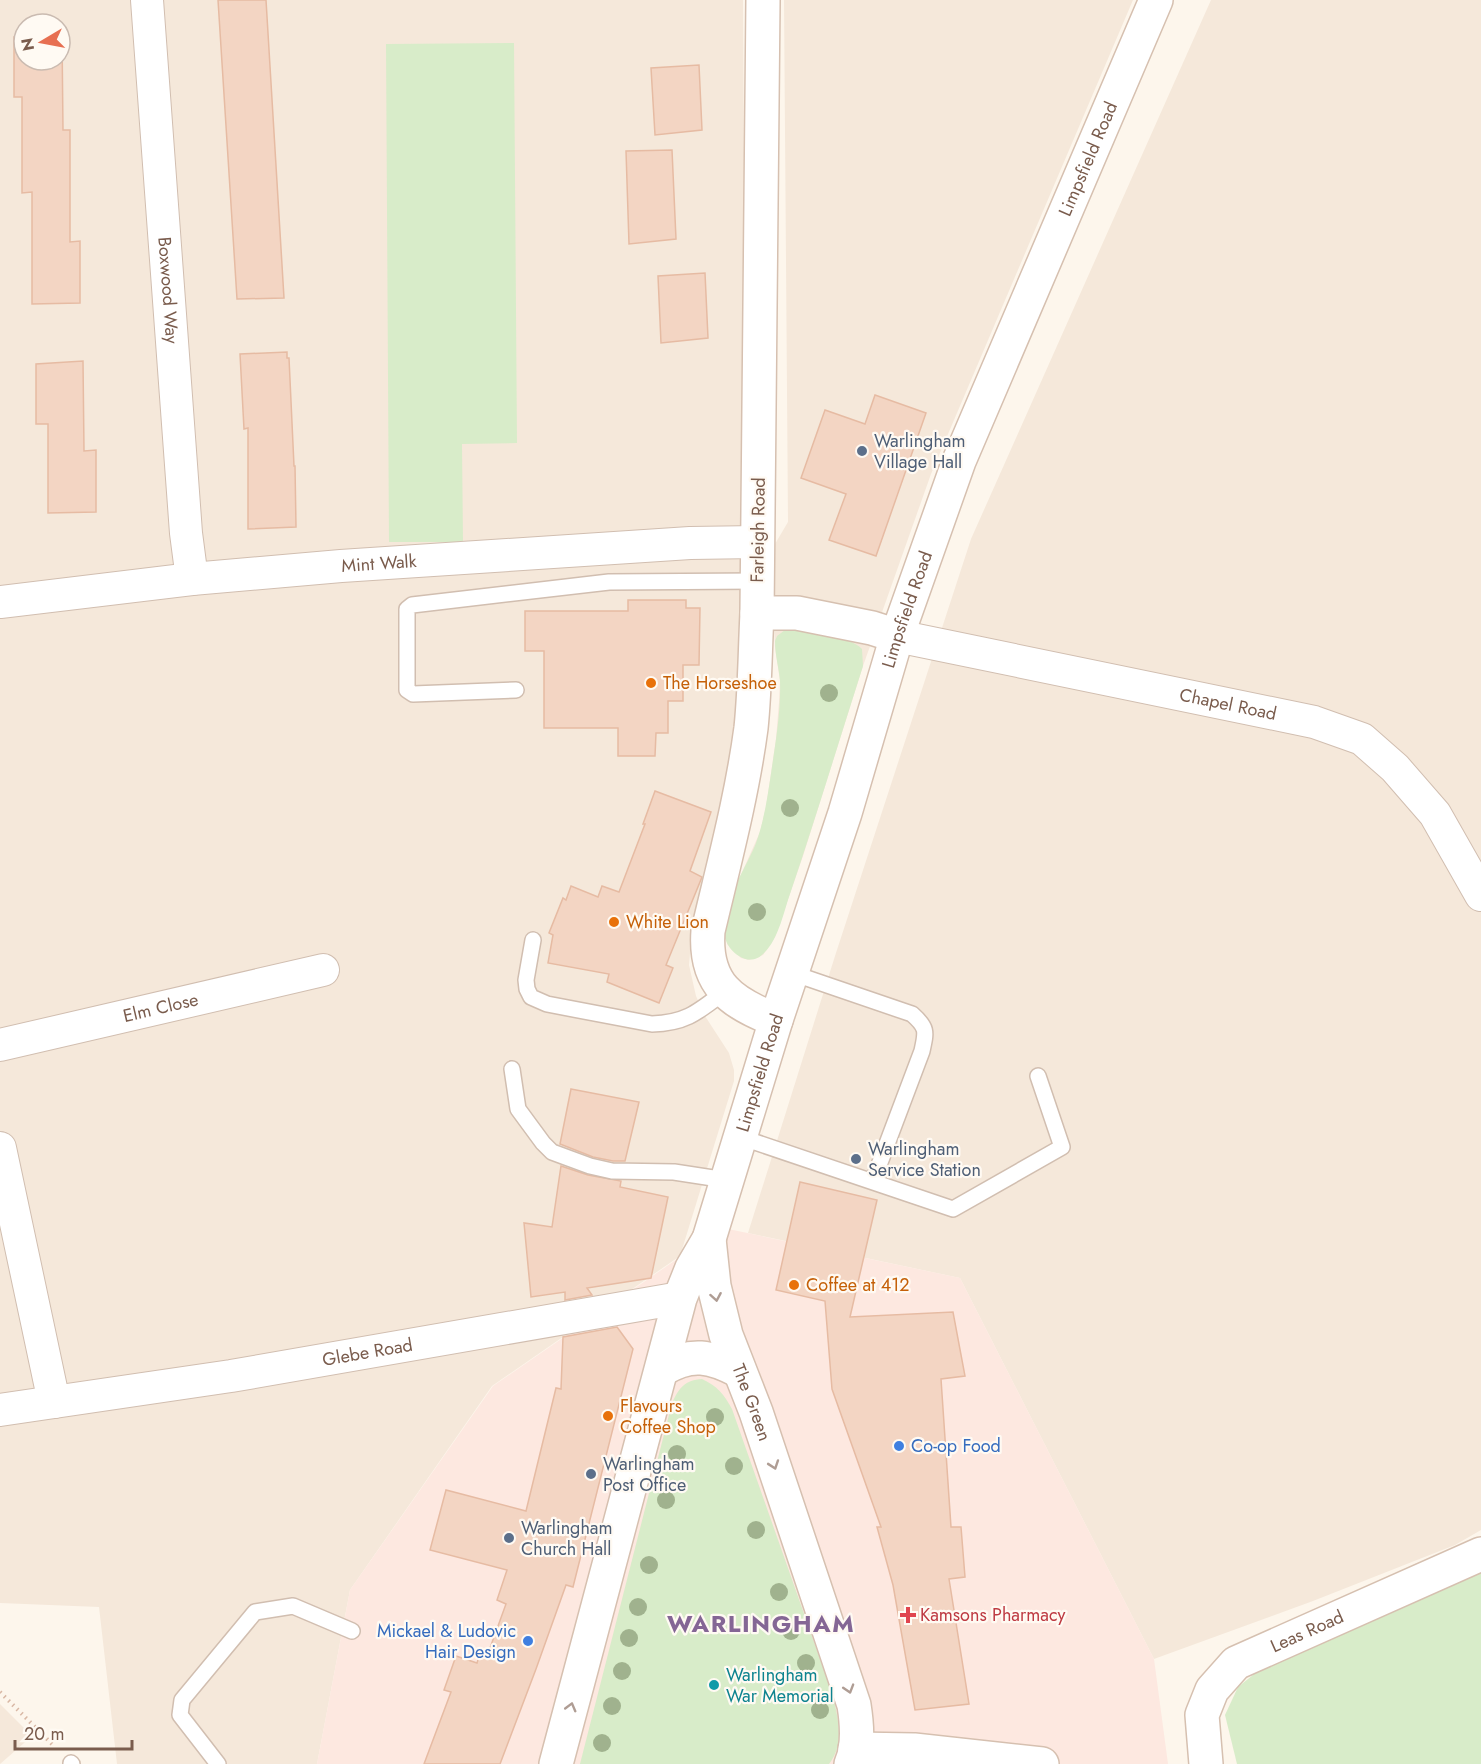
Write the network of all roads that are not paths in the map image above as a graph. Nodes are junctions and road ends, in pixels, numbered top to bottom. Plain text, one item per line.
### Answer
1 (147, 0) edge
2 (763, 0) edge
3 (1156, 0) edge
4 (758, 542) junction
5 (192, 579) junction
6 (758, 581) junction
7 (0, 602) edge
8 (757, 613) junction
9 (897, 636) junction
10 (516, 690) dead end
11 (1481, 895) edge
12 (533, 940) dead end
13 (323, 970) dead end
14 (792, 973) junction
15 (724, 992) junction
16 (776, 1020) junction
17 (0, 1045) edge
18 (512, 1069) dead end
19 (1038, 1076) dead end
20 (740, 1137) junction
21 (0, 1148) edge
22 (726, 1180) junction
23 (873, 1181) junction
24 (709, 1239) junction
25 (680, 1298) junction
26 (663, 1369) junction
27 (738, 1371) junction
28 (54, 1402) junction
29 (0, 1410) edge
30 (1481, 1554) edge
31 (352, 1631) dead end
32 (853, 1757) edge
33 (218, 1764) edge
34 (556, 1764) edge
35 (1042, 1764) edge
36 (1206, 1764) edge

1 - 5 street, Boxwood Way
2 - 4 main road, Farleigh Road
3 - 9 main road, Limpsfield Road
4 - 5 street, Mint Walk
4 - 6 main road, Farleigh Road
5 - 7 street, Mint Walk
6 - 8 main road, Farleigh Road
6 - 10 lane
8 - 9 main road
8 - 15 main road, Farleigh Road
9 - 11 street, Chapel Road
9 - 14 main road, Limpsfield Road
12 - 15 lane
13 - 17 street, Elm Close
14 - 16 main road, Limpsfield Road
14 - 23 lane
15 - 16 main road
16 - 20 main road, Limpsfield Road
18 - 22 lane
19 - 23 lane
20 - 22 main road, Limpsfield Road
20 - 23 lane
21 - 28 street
22 - 24 main road, Limpsfield Road
24 - 25 main road, Limpsfield Road
24 -> 27 main road, Limpsfield Road
25 - 26 main road, Limpsfield Road
25 - 28 street, Glebe Road
26 - 27 main road, The Green
34 -> 26 main road
27 -> 32 main road, The Green
28 - 29 street, Glebe Road
30 - 36 main road, Leas Road
31 - 33 lane
32 - 35 main road

